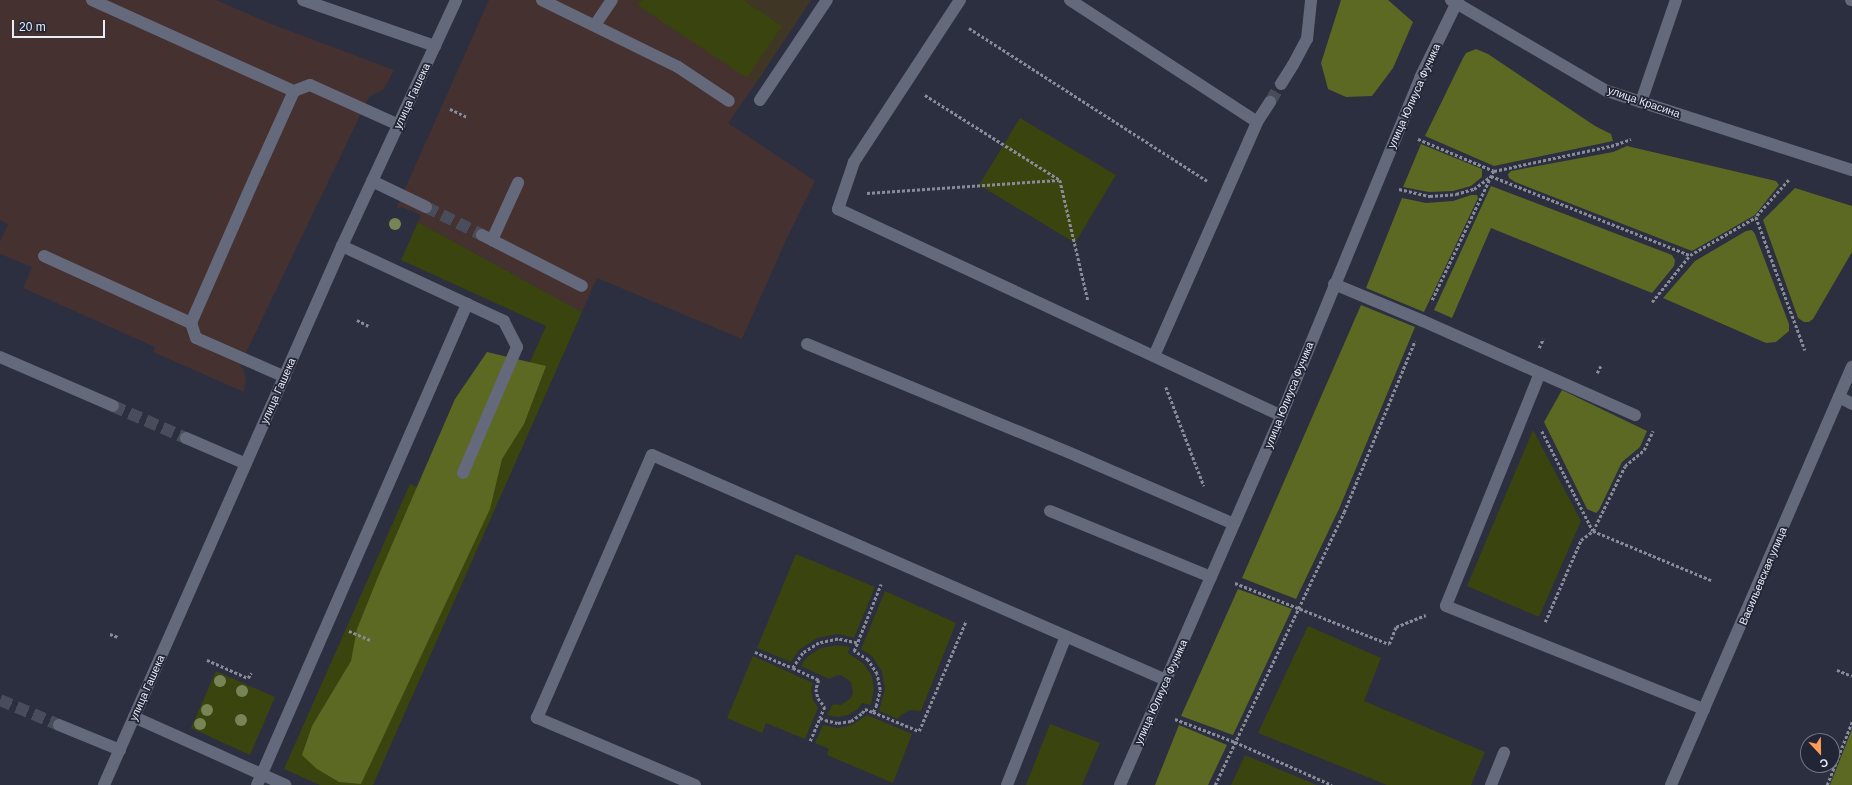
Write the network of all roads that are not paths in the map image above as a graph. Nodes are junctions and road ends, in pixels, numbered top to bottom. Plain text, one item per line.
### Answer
1 (92, 0) edge
2 (303, 0) edge
3 (456, 0) edge
4 (542, 0) edge
5 (612, 0) edge
6 (827, 0) edge
7 (960, 0) edge
8 (1070, 0) edge
9 (1311, 0) edge
10 (1676, 0) edge
11 (1455, 1) edge
12 (595, 25) junction
13 (435, 46) junction
14 (1281, 84) tunnel mouth
15 (294, 91) junction
16 (760, 100) dead end
17 (729, 101) dead end
18 (1270, 102) tunnel mouth
19 (1641, 102) junction
20 (1257, 122) junction
21 (398, 125) junction
22 (1852, 170) edge
23 (372, 181) junction
24 (518, 183) dead end
25 (426, 206) tunnel mouth
26 (342, 246) junction
27 (44, 256) dead end
28 (1334, 284) junction
29 (582, 286) dead end
30 (467, 304) junction
31 (191, 323) junction
32 (807, 344) dead end
33 (1154, 356) junction
34 (0, 357) edge
35 (1852, 366) edge
36 (1540, 373) junction
37 (284, 377) junction
38 (1839, 397) junction
39 (1852, 404) edge
40 (113, 406) tunnel mouth
41 (1281, 416) junction
42 (1635, 416) dead end
43 (186, 438) tunnel mouth
44 (246, 464) junction
45 (463, 473) dead end
46 (1050, 511) dead end
47 (1234, 524) junction
48 (1211, 577) junction
49 (1066, 636) junction
50 (1166, 680) junction
51 (1704, 709) junction
52 (134, 717) junction
53 (59, 725) tunnel mouth
54 (120, 750) junction
55 (1504, 753) dead end
56 (260, 780) edge
57 (104, 785) edge
58 (285, 785) edge
59 (695, 785) edge
60 (1007, 785) edge
61 (1120, 785) edge
62 (1491, 785) edge
63 (1671, 785) edge

1 - 15 street
2 - 13 street
3 - 13 street, улица Гашека
4 - 12 street
5 - 12 street
6 - 16 street
7 - 33 street
8 - 20 street
9 - 14 street
10 - 19 street
11 - 19 street, улица Красина
11 - 28 street, улица Юлиуса Фучика
12 - 17 street
13 - 21 street, улица Гашека
15 - 21 street
15 - 31 street
18 - 20 street
19 - 22 street, улица Красина
20 - 33 street
21 - 23 street, улица Гашека
23 - 25 street
23 - 26 street, улица Гашека
24 - 29 street
26 - 30 street
26 - 37 street, улица Гашека
27 - 31 street
28 - 36 street
28 - 41 street, улица Юлиуса Фучика
30 - 45 street
30 - 56 street
31 - 37 street
32 - 47 street
33 - 41 street
34 - 40 street
35 - 38 street, Васильевская улица
36 - 42 street
36 - 51 street
37 - 44 street, улица Гашека
38 - 39 street
38 - 51 street, Васильевская улица
41 - 47 street, улица Юлиуса Фучика
43 - 44 street
44 - 52 street, улица Гашека
46 - 48 street
47 - 48 street, улица Юлиуса Фучика
48 - 50 street, улица Юлиуса Фучика
49 - 50 street
49 - 59 street
49 - 60 street
50 - 61 street, улица Юлиуса Фучика
51 - 63 street, Васильевская улица
52 - 54 street, улица Гашека
52 - 56 street
53 - 54 street
54 - 57 street, улица Гашека
55 - 62 street
56 - 58 street

